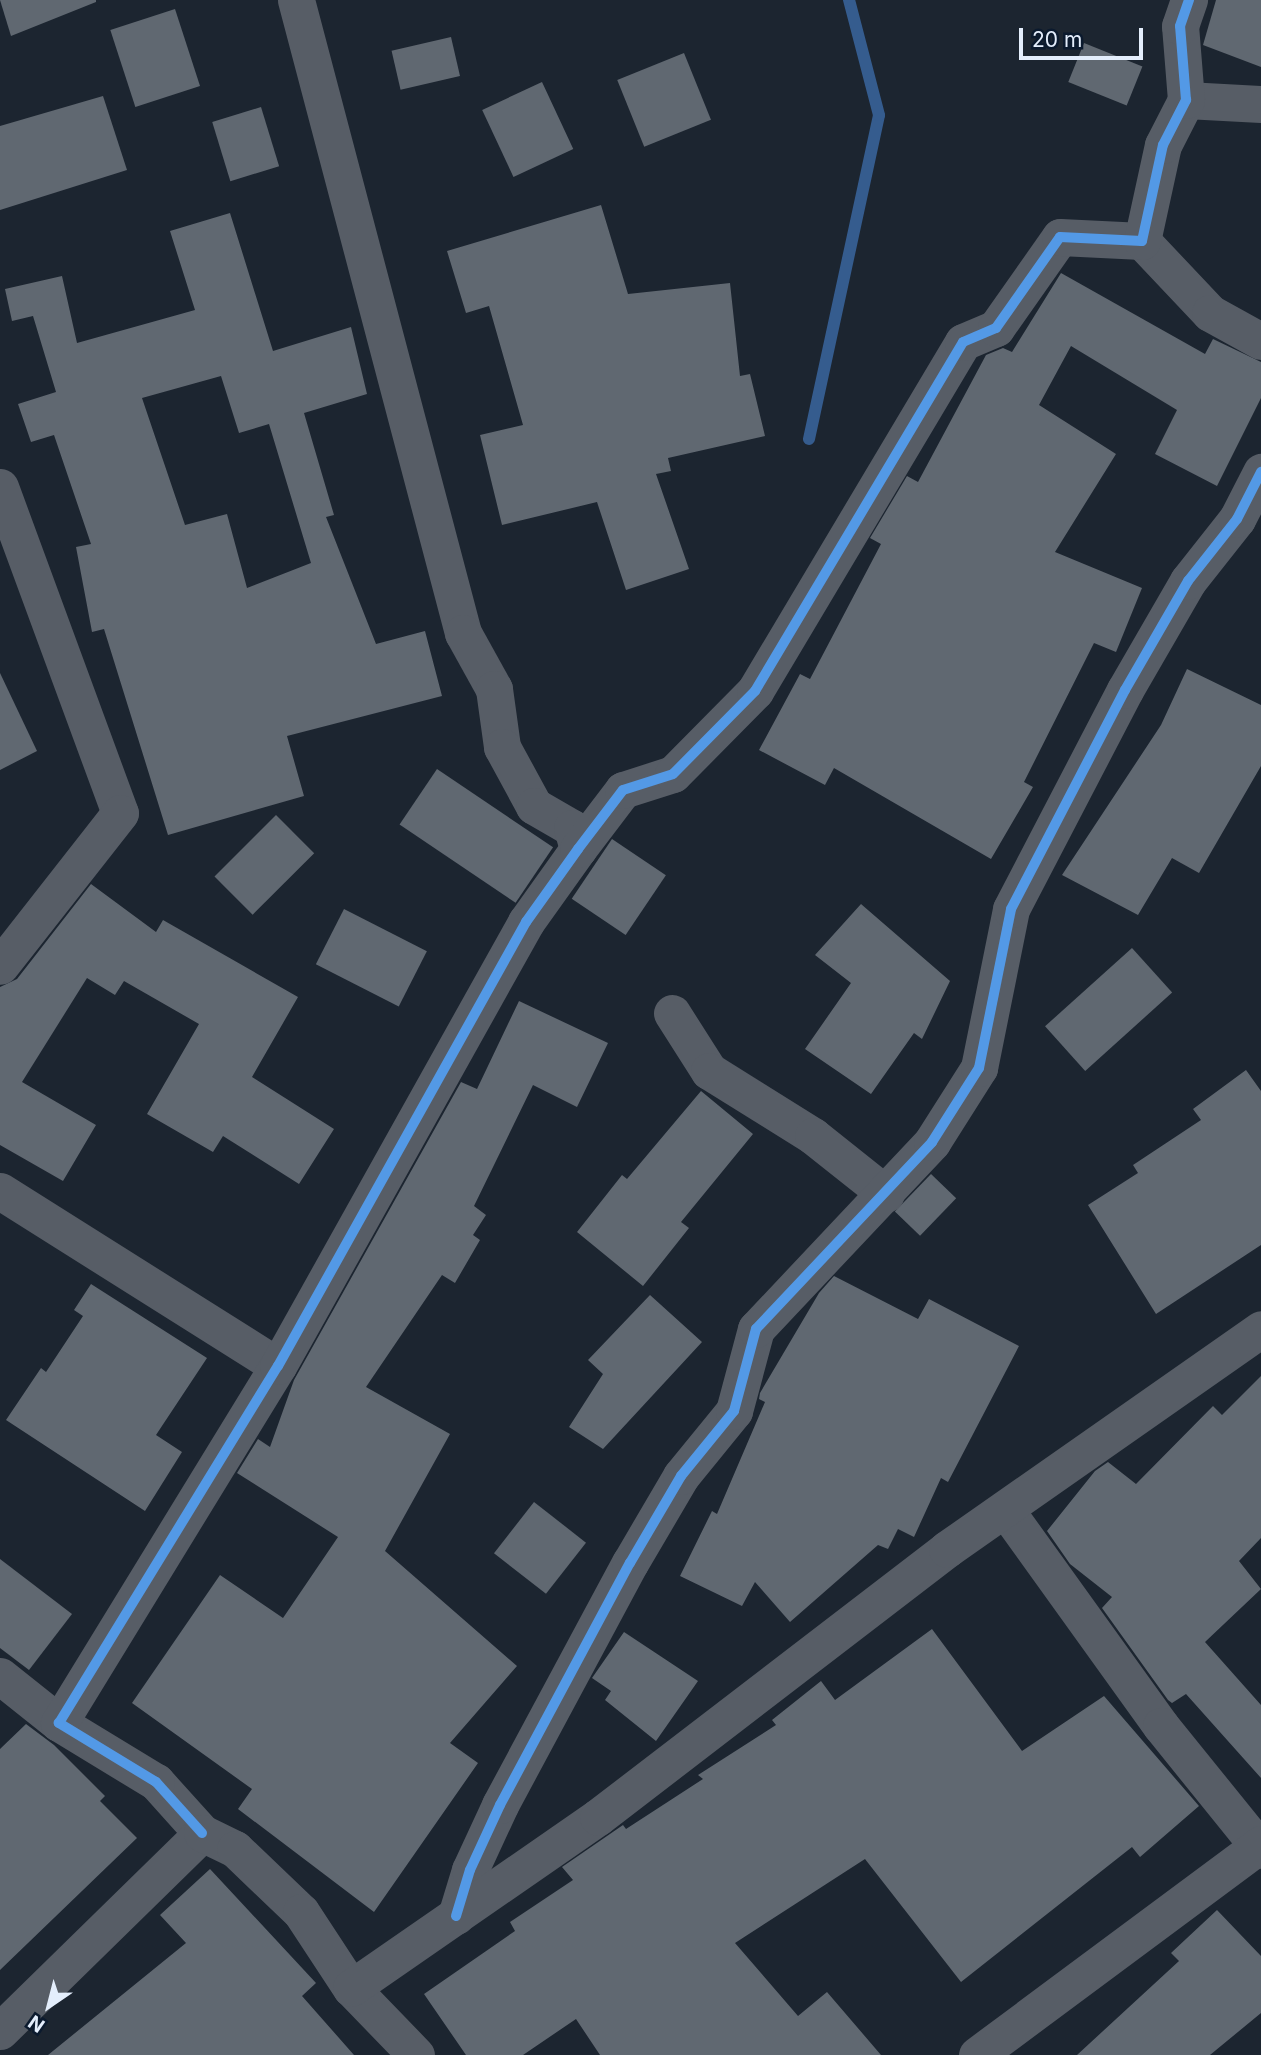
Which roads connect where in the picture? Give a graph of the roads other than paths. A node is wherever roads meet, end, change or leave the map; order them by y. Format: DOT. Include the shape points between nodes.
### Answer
graph roads {
  1 [pos="296,0"];
  2 [pos="1189,0"];
  3 [pos="1186,100"];
  4 [pos="1261,104"];
  5 [pos="1142,241"];
  6 [pos="1261,341"];
  7 [pos="1261,472"];
  8 [pos="0,487"];
  9 [pos="578,849"];
  10 [pos="0,966"];
  11 [pos="672,1013"];
  12 [pos="0,1191"];
  13 [pos="886,1194"];
  14 [pos="1261,1329"];
  15 [pos="278,1366"];
  16 [pos="1005,1509"];
  17 [pos="0,1676"];
  18 [pos="59,1723"];
  19 [pos="202,1833"];
  20 [pos="1260,1847"];
  21 [pos="456,1916"];
  22 [pos="351,1988"];
  23 [pos="0,2031"];
  24 [pos="416,2055"];
  25 [pos="977,2055"];
  1 -- 9 [label="street" via="463,633 494,689 502,747 534,806 572,828"];
  2 -- 3 [label="street" via="1180,26"];
  3 -- 4 [label="street"];
  3 -- 5 [label="street" via="1163,145"];
  5 -- 6 [label="street" via="1210,313"];
  5 -- 9 [label="street" via="1060,237 996,328 963,342 755,691 673,774 623,790"];
  7 -- 13 [label="street" via="1237,519 1188,581 1132,678 1011,909 979,1068 932,1142"];
  8 -- 10 [label="street" via="120,813"];
  9 -- 15 [label="street" via="526,922"];
  11 -- 13 [label="street" via="709,1071 813,1136"];
  12 -- 15 [label="street"];
  13 -- 21 [label="street" via="756,1329 734,1411 681,1476 631,1563 500,1805 470,1870"];
  14 -- 16 [label="street"];
  15 -- 18 [label="street"];
  16 -- 20 [label="street" via="1161,1726"];
  16 -- 21 [label="street" via="598,1817"];
  17 -- 18 [label="street"];
  18 -- 19 [label="street" via="156,1783"];
  19 -- 22 [label="street" via="235,1849 301,1912"];
  19 -- 23 [label="street"];
  20 -- 25 [label="street"];
  21 -- 22 [label="street"];
  22 -- 24 [label="street"];
}
